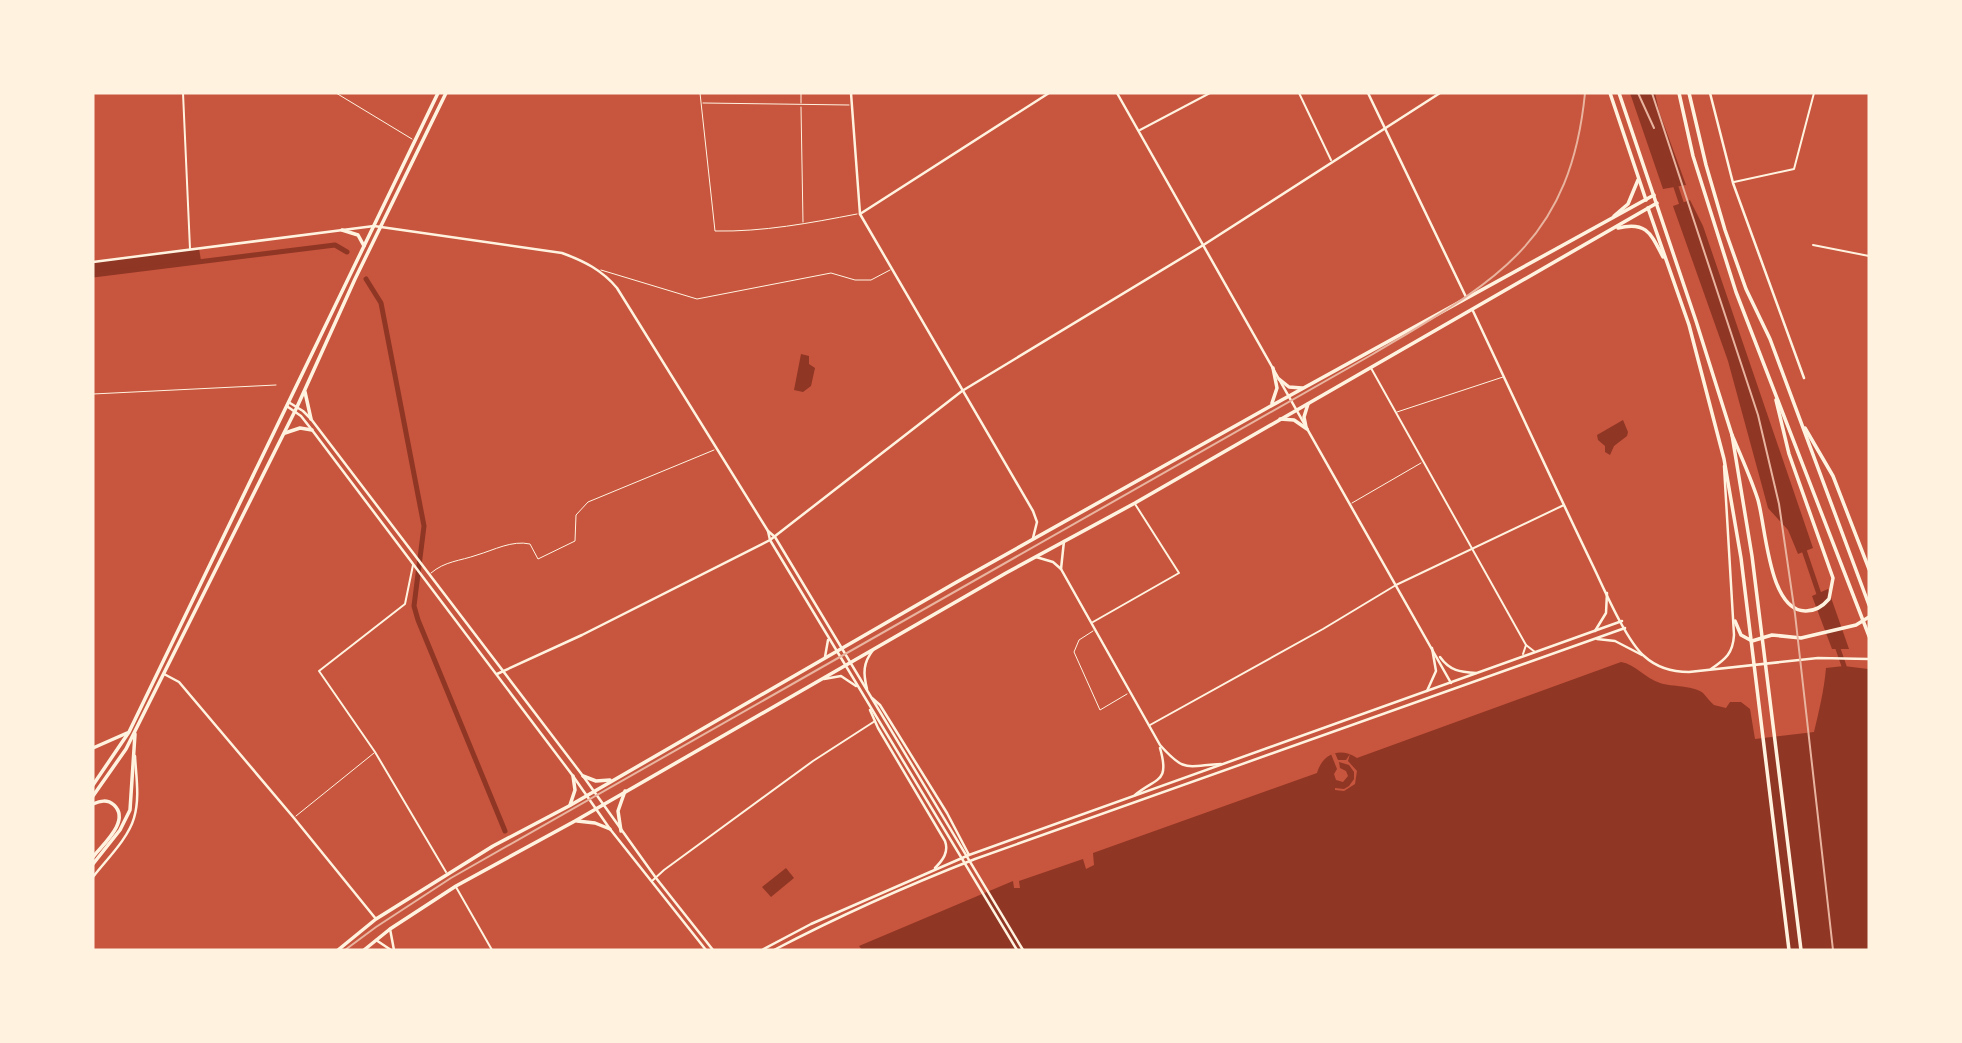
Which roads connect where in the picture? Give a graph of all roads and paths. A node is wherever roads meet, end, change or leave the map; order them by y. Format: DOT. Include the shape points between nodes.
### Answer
graph roads {
  1 [pos="183,93"];
  2 [pos="336,93"];
  3 [pos="438,93"];
  4 [pos="446,93"];
  5 [pos="700,93"];
  6 [pos="800,93"];
  7 [pos="851,93"];
  8 [pos="1049,93"];
  9 [pos="1117,93"];
  10 [pos="1210,93"];
  11 [pos="1298,93"];
  12 [pos="1368,93"];
  13 [pos="1440,93"];
  14 [pos="1610,93"];
  15 [pos="1619,93"];
  16 [pos="1679,93"];
  17 [pos="1689,93"];
  18 [pos="1710,93"];
  19 [pos="1814,93"];
  20 [pos="701,103"];
  21 [pos="801,105"];
  22 [pos="851,105"];
  23 [pos="1385,127"];
  24 [pos="1139,130"];
  25 [pos="415,141"];
  26 [pos="1332,161"];
  27 [pos="1639,178"];
  28 [pos="1733,183"];
  29 [pos="1654,195"];
  30 [pos="1646,200"];
  31 [pos="1657,203"];
  32 [pos="1648,208"];
  33 [pos="860,214"];
  34 [pos="1608,221"];
  35 [pos="803,224"];
  36 [pos="374,226"];
  37 [pos="381,227"];
  38 [pos="342,230"];
  39 [pos="1612,230"];
  40 [pos="1205,244"];
  41 [pos="1813,244"];
  42 [pos="364,247"];
  43 [pos="190,250"];
  44 [pos="1869,256"];
  45 [pos="93,262"];
  46 [pos="596,269"];
  47 [pos="892,269"];
  48 [pos="1670,270"];
  49 [pos="1466,297"];
  50 [pos="1472,309"];
  51 [pos="1370,366"];
  52 [pos="1273,368"];
  53 [pos="1504,377"];
  54 [pos="1804,378"];
  55 [pos="1279,379"];
  56 [pos="1771,382"];
  57 [pos="276,384"];
  58 [pos="1307,387"];
  59 [pos="305,390"];
  60 [pos="962,391"];
  61 [pos="93,394"];
  62 [pos="1289,396"];
  63 [pos="1313,399"];
  64 [pos="289,405"];
  65 [pos="1269,407"];
  66 [pos="296,409"];
  67 [pos="1296,409"];
  68 [pos="1395,412"];
  69 [pos="311,419"];
  70 [pos="1800,420"];
  71 [pos="1276,421"];
  72 [pos="1307,429"];
  73 [pos="312,430"];
  74 [pos="284,434"];
  75 [pos="1732,435"];
  76 [pos="717,449"];
  77 [pos="1724,459"];
  78 [pos="1423,462"];
  79 [pos="1135,503"];
  80 [pos="1349,504"];
  81 [pos="1564,505"];
  82 [pos="768,531"];
  83 [pos="775,537"];
  84 [pos="770,540"];
  85 [pos="1064,541"];
  86 [pos="1029,543"];
  87 [pos="1472,549"];
  88 [pos="1036,557"];
  89 [pos="413,565"];
  90 [pos="1061,569"];
  91 [pos="1869,569"];
  92 [pos="428,574"];
  93 [pos="1396,585"];
  94 [pos="1606,593"];
  95 [pos="1869,605"];
  96 [pos="1869,617"];
  97 [pos="1622,621"];
  98 [pos="1735,621"];
  99 [pos="1091,623"];
  100 [pos="1625,628"];
  101 [pos="1095,630"];
  102 [pos="1595,631"];
  103 [pos="826,634"];
  104 [pos="1869,636"];
  105 [pos="1594,639"];
  106 [pos="1430,642"];
  107 [pos="1526,645"];
  108 [pos="874,649"];
  109 [pos="840,651"];
  110 [pos="1536,652"];
  111 [pos="1642,655"];
  112 [pos="1521,658"];
  113 [pos="1869,659"];
  114 [pos="823,660"];
  115 [pos="847,664"];
  116 [pos="1708,670"];
  117 [pos="503,671"];
  118 [pos="1479,673"];
  119 [pos="164,674"];
  120 [pos="497,674"];
  121 [pos="817,681"];
  122 [pos="1451,683"];
  123 [pos="858,687"];
  124 [pos="1427,691"];
  125 [pos="1130,692"];
  126 [pos="869,695"];
  127 [pos="864,698"];
  128 [pos="875,721"];
  129 [pos="1149,726"];
  130 [pos="132,732"];
  131 [pos="1160,745"];
  132 [pos="93,748"];
  133 [pos="375,752"];
  134 [pos="135,756"];
  135 [pos="1221,764"];
  136 [pos="573,776"];
  137 [pos="583,776"];
  138 [pos="612,780"];
  139 [pos="93,785"];
  140 [pos="626,789"];
  141 [pos="593,791"];
  142 [pos="587,795"];
  143 [pos="93,796"];
  144 [pos="1132,798"];
  145 [pos="93,804"];
  146 [pos="603,804"];
  147 [pos="569,806"];
  148 [pos="596,808"];
  149 [pos="294,818"];
  150 [pos="575,821"];
  151 [pos="610,829"];
  152 [pos="621,831"];
  153 [pos="969,855"];
  154 [pos="93,857"];
  155 [pos="93,863"];
  156 [pos="933,870"];
  157 [pos="446,873"];
  158 [pos="93,877"];
  159 [pos="656,878"];
  160 [pos="652,882"];
  161 [pos="456,886"];
  162 [pos="376,919"];
  163 [pos="390,929"];
  164 [pos="376,940"];
  165 [pos="338,950"];
  166 [pos="364,950"];
  167 [pos="393,950"];
  168 [pos="492,950"];
  169 [pos="706,950"];
  170 [pos="713,950"];
  171 [pos="762,950"];
  172 [pos="775,950"];
  173 [pos="1017,950"];
  174 [pos="1023,950"];
  175 [pos="1789,950"];
  176 [pos="1801,950"];
  1 -- 43 [label="street"];
  2 -- 25 [label="lane"];
  3 -- 25 [label="main road"];
  4 -- 37 [label="main road"];
  5 -- 20 [label="lane"];
  6 -- 21 [label="lane"];
  7 -- 22 [label="street"];
  8 -- 33 [label="street"];
  9 -- 24 [label="street"];
  10 -- 24 [label="street"];
  11 -- 26 [label="street"];
  12 -- 23 [label="street"];
  13 -- 23 [label="street"];
  14 -- 27 [label="main road"];
  15 -- 29 [label="main road"];
  16 -- 56 [label="main road" via="1712,221"];
  17 -- 70 [label="main road" via="1725,230"];
  18 -- 28 [label="street"];
  19 -- 28 [label="street" via="1794,169"];
  20 -- 21 [label="lane"];
  20 -- 35 [label="lane" via="715,231"];
  21 -- 22 [label="lane"];
  21 -- 35 [label="lane"];
  22 -- 33 [label="street"];
  23 -- 26 [label="street"];
  23 -- 49 [label="street"];
  24 -- 40 [label="street"];
  25 -- 36 [label="main road"];
  26 -- 40 [label="street"];
  27 -- 30 [label="main road"];
  27 -- 34 [label="main road" via="1628,204"];
  28 -- 54 [label="street"];
  29 -- 30 [label="main road"];
  29 -- 31 [label="main road"];
  30 -- 32 [label="main road"];
  30 -- 34 [label="main road"];
  31 -- 32 [label="main road"];
  31 -- 75 [label="main road"];
  32 -- 39 [label="main road"];
  32 -- 48 [label="main road"];
  33 -- 35 [label="lane"];
  33 -- 47 [label="street"];
  34 -- 49 [label="main road"];
  36 -- 37 [label="street"];
  36 -- 38 [label="street"];
  36 -- 42 [label="main road"];
  37 -- 46 [label="street" via="562,253"];
  37 -- 59 [label="main road"];
  38 -- 42 [label="main road" via="358,235"];
  38 -- 43 [label="street"];
  39 -- 48 [label="main road" via="1631,225 1649,232"];
  39 -- 50 [label="main road"];
  40 -- 52 [label="street"];
  40 -- 60 [label="street"];
  41 -- 44 [label="street"];
  42 -- 64 [label="main road"];
  43 -- 45 [label="street"];
  46 -- 47 [label="lane" via="697,299 831,273 855,281 871,280"];
  46 -- 76 [label="street" via="617,288"];
  47 -- 60 [label="street"];
  48 -- 77 [label="main road"];
  49 -- 58 [label="main road"];
  50 -- 51 [label="main road"];
  50 -- 53 [label="street"];
  51 -- 63 [label="main road"];
  51 -- 68 [label="street"];
  52 -- 55 [label="street"];
  52 -- 65 [label="main road" via="1277,388"];
  53 -- 68 [label="lane"];
  53 -- 81 [label="street"];
  55 -- 58 [label="main road" via="1289,387"];
  55 -- 62 [label="street"];
  56 -- 75 [label="main road" via="1789,454 1833,578 1826,603 1814,610 1798,611 1780,594 1758,501"];
  56 -- 104 [label="main road"];
  57 -- 61 [label="lane"];
  58 -- 62 [label="main road"];
  59 -- 66 [label="main road"];
  59 -- 69 [label="main road"];
  60 -- 83 [label="street"];
  60 -- 86 [label="street" via="1036,517 1035,535"];
  62 -- 65 [label="main road"];
  62 -- 67 [label="street"];
  63 -- 67 [label="main road"];
  63 -- 72 [label="main road" via="1304,411"];
  64 -- 66 [label="street"];
  64 -- 130 [label="main road"];
  65 -- 86 [label="main road"];
  66 -- 69 [label="street"];
  66 -- 73 [label="street"];
  66 -- 74 [label="main road"];
  67 -- 71 [label="main road"];
  67 -- 72 [label="street"];
  68 -- 78 [label="street"];
  69 -- 92 [label="street"];
  70 -- 91 [label="main road" via="1833,476"];
  70 -- 95 [label="main road"];
  71 -- 72 [label="main road" via="1294,420"];
  71 -- 79 [label="main road"];
  72 -- 80 [label="street"];
  73 -- 74 [label="main road" via="300,428"];
  73 -- 89 [label="street"];
  74 -- 119 [label="main road"];
  75 -- 176 [label="main road" via="1752,556"];
  76 -- 82 [label="street"];
  76 -- 92 [label="lane" via="588,502 576,515 575,541 544,557 538,559 530,544 506,545 441,565"];
  77 -- 98 [label="street"];
  77 -- 175 [label="main road" via="1741,558"];
  78 -- 80 [label="lane"];
  78 -- 87 [label="street"];
  79 -- 85 [label="main road"];
  79 -- 99 [label="street" via="1179,573"];
  80 -- 93 [label="street"];
  81 -- 87 [label="street"];
  81 -- 94 [label="street"];
  82 -- 83 [label="street"];
  82 -- 84 [label="street"];
  83 -- 84 [label="street"];
  83 -- 109 [label="street"];
  84 -- 103 [label="street"];
  84 -- 117 [label="street"];
  85 -- 88 [label="main road"];
  85 -- 90 [label="street"];
  86 -- 109 [label="main road"];
  87 -- 93 [label="street"];
  87 -- 107 [label="street"];
  88 -- 90 [label="street"];
  88 -- 108 [label="main road"];
  89 -- 120 [label="street"];
  89 -- 133 [label="street" via="405,604 319,671"];
  90 -- 99 [label="street"];
  92 -- 117 [label="street"];
  93 -- 106 [label="street"];
  93 -- 129 [label="street"];
  94 -- 97 [label="street"];
  94 -- 102 [label="street" via="1606,612"];
  96 -- 98 [label="main road" via="1856,625 1809,636 1772,635 1752,641 1741,635"];
  97 -- 100 [label="street"];
  97 -- 102 [label="street"];
  98 -- 116 [label="street" via="1731,653"];
  99 -- 101 [label="street"];
  100 -- 105 [label="street"];
  100 -- 111 [label="street"];
  101 -- 125 [label="street"];
  101 -- 125 [label="lane" via="1079,640 1074,652 1100,710"];
  102 -- 110 [label="street"];
  103 -- 109 [label="street"];
  103 -- 114 [label="street" via="829,646"];
  105 -- 111 [label="street" via="1615,641"];
  105 -- 172 [label="street" via="975,859"];
  106 -- 118 [label="street" via="1449,668"];
  106 -- 122 [label="street"];
  106 -- 124 [label="street" via="1436,671"];
  107 -- 110 [label="street"];
  107 -- 112 [label="street"];
  108 -- 115 [label="main road"];
  108 -- 126 [label="street" via="864,671"];
  109 -- 114 [label="main road"];
  109 -- 115 [label="street"];
  110 -- 112 [label="street"];
  111 -- 116 [label="street" via="1678,672"];
  112 -- 118 [label="street"];
  113 -- 116 [label="street" via="1784,661"];
  114 -- 138 [label="main road"];
  115 -- 121 [label="main road"];
  115 -- 123 [label="street"];
  115 -- 126 [label="street"];
  117 -- 120 [label="street"];
  117 -- 137 [label="street"];
  118 -- 122 [label="street"];
  119 -- 130 [label="main road"];
  119 -- 149 [label="street" via="179,682"];
  120 -- 136 [label="street"];
  121 -- 123 [label="street" via="841,676"];
  121 -- 140 [label="main road"];
  122 -- 124 [label="street"];
  123 -- 127 [label="street"];
  124 -- 135 [label="street"];
  125 -- 129 [label="street"];
  126 -- 153 [label="street" via="880,705"];
  126 -- 174 [label="street"];
  127 -- 128 [label="street"];
  127 -- 173 [label="street"];
  128 -- 156 [label="street" via="945,841 946,854"];
  128 -- 159 [label="street" via="813,761"];
  129 -- 131 [label="street"];
  130 -- 132 [label="main road"];
  130 -- 134 [label="main road"];
  130 -- 139 [label="main road"];
  130 -- 143 [label="main road" via="126,749"];
  131 -- 135 [label="street" via="1184,766"];
  131 -- 144 [label="street" via="1164,775"];
  133 -- 149 [label="lane"];
  133 -- 157 [label="street"];
  134 -- 155 [label="main road" via="130,810"];
  134 -- 158 [label="street" via="134,819"];
  135 -- 144 [label="street"];
  136 -- 142 [label="street"];
  136 -- 147 [label="main road" via="575,790"];
  137 -- 138 [label="main road"];
  137 -- 141 [label="street"];
  138 -- 141 [label="main road"];
  140 -- 146 [label="main road"];
  140 -- 152 [label="main road" via="618,811"];
  141 -- 142 [label="main road"];
  141 -- 146 [label="street"];
  142 -- 147 [label="main road"];
  142 -- 148 [label="street"];
  144 -- 153 [label="street"];
  145 -- 154 [label="main road" via="107,801 120,817"];
  146 -- 148 [label="main road"];
  146 -- 152 [label="street"];
  147 -- 157 [label="main road"];
  148 -- 150 [label="main road"];
  148 -- 151 [label="street"];
  149 -- 162 [label="street"];
  150 -- 151 [label="main road" via="596,822"];
  150 -- 161 [label="main road"];
  151 -- 160 [label="street"];
  152 -- 159 [label="street"];
  153 -- 156 [label="street"];
  156 -- 171 [label="street"];
  157 -- 162 [label="main road"];
  159 -- 160 [label="street"];
  159 -- 170 [label="street"];
  160 -- 169 [label="street"];
  161 -- 163 [label="main road"];
  161 -- 168 [label="street"];
  162 -- 165 [label="main road"];
  163 -- 164 [label="main road"];
  163 -- 167 [label="street"];
  164 -- 166 [label="main road"];
  164 -- 167 [label="street"];
}
